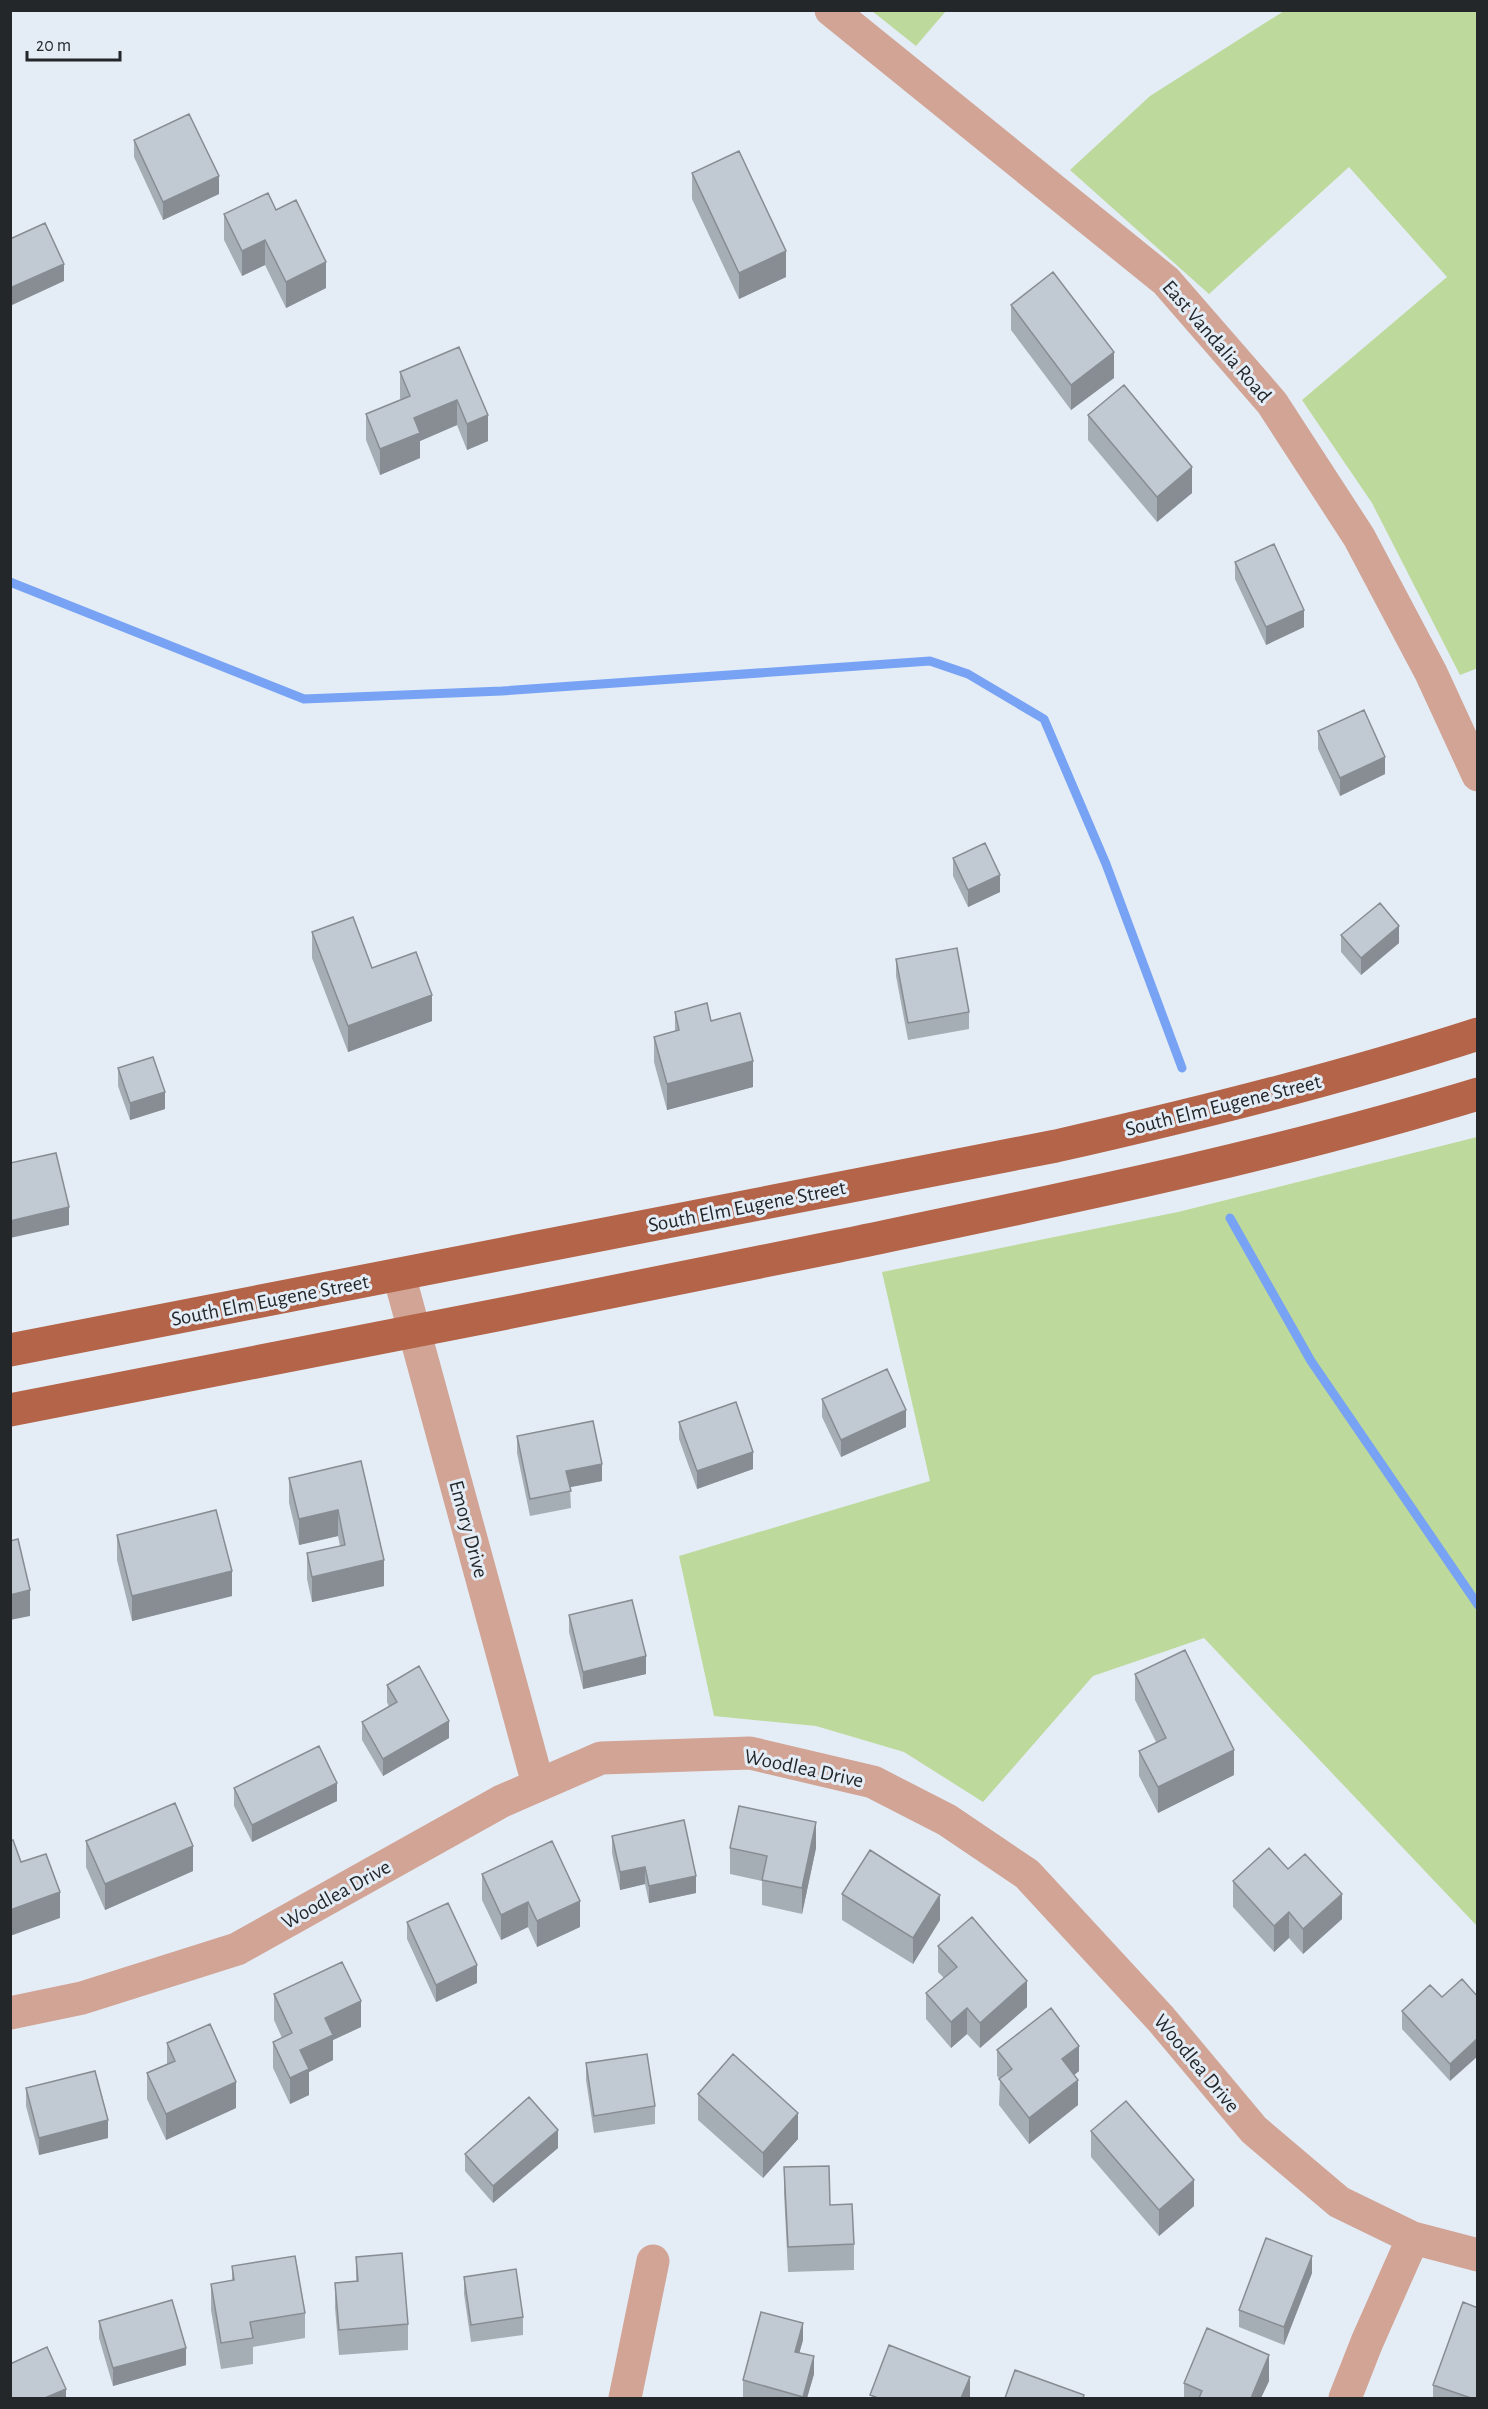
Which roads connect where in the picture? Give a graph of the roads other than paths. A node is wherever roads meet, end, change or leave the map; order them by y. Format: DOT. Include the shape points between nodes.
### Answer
graph roads {
  1 [pos="831,10"];
  2 [pos="1478,776"];
  3 [pos="1478,1035"];
  4 [pos="1478,1094"];
  5 [pos="399,1275"];
  6 [pos="415,1332"];
  7 [pos="10,1350"];
  8 [pos="10,1410"];
  9 [pos="538,1784"];
  10 [pos="10,2013"];
  11 [pos="1413,2238"];
  12 [pos="1478,2255"];
  13 [pos="653,2260"];
  14 [pos="625,2398"];
  15 [pos="1346,2398"];
  1 -- 2 [label="street, East Vandalia Road" via="1166,281 1272,403 1359,537 1431,674"];
  3 -- 5 [label="main road, South Elm Eugene Street" via="1213,1110 1056,1146"];
  4 -- 6 [label="main road" via="1367,1126 1115,1188"];
  5 -- 6 [label="street, Emory Drive"];
  5 -- 7 [label="main road, South Elm Eugene Street"];
  6 -- 8 [label="main road"];
  6 -- 9 [label="street, Emory Drive"];
  9 -- 10 [label="street, Woodlea Drive" via="237,1950 82,1998"];
  9 -- 11 [label="street, Woodlea Drive" via="601,1758 750,1753 873,1782 948,1820 1027,1874 1161,2019 1254,2130 1339,2202"];
  11 -- 12 [label="street, Woodlea Drive"];
  11 -- 15 [label="street"];
  13 -- 14 [label="street"];
}
